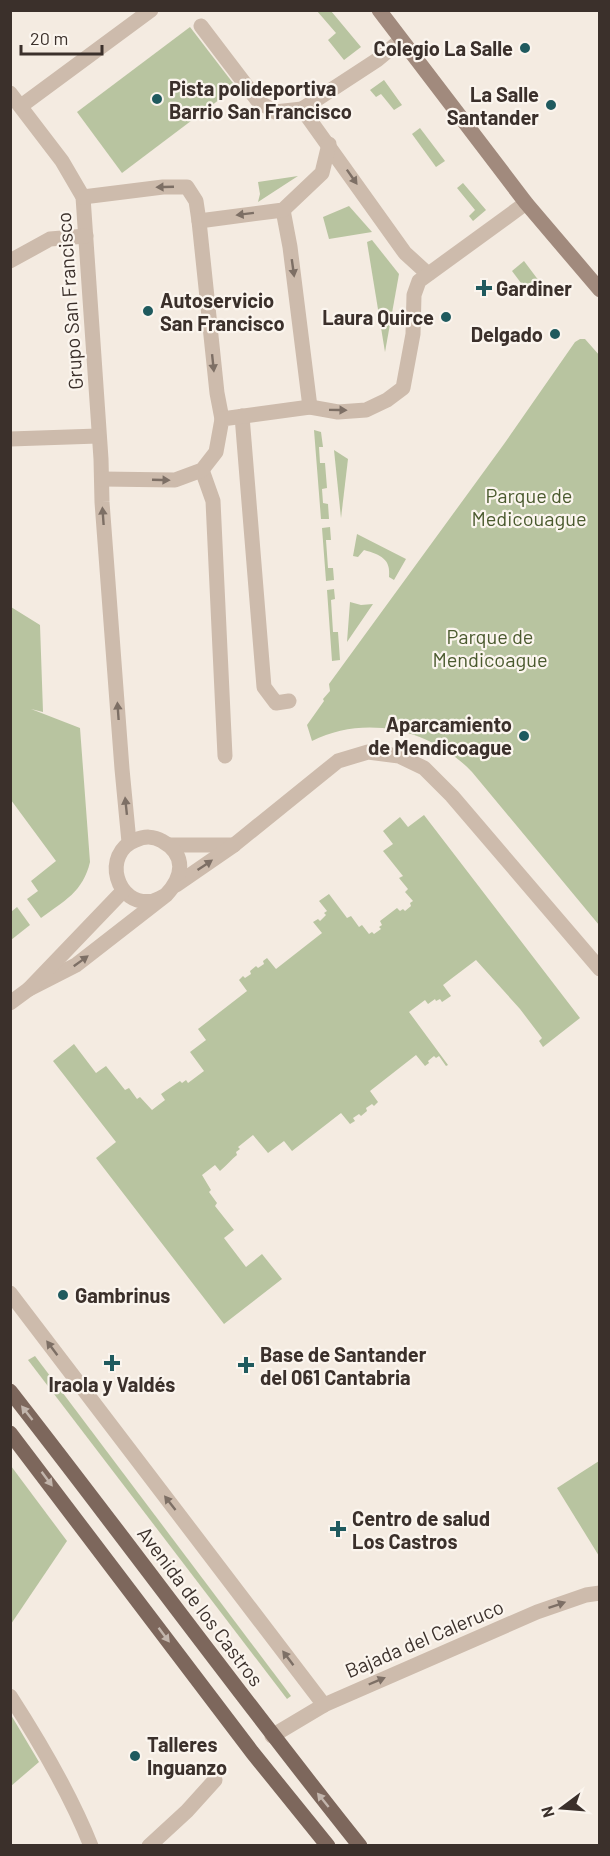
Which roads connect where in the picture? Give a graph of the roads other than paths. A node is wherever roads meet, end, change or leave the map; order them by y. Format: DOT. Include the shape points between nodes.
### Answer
graph roads {
  1 [pos="151,10"];
  2 [pos="379,10"];
  3 [pos="201,26"];
  4 [pos="401,40"];
  5 [pos="10,93"];
  6 [pos="21,106"];
  7 [pos="302,109"];
  8 [pos="329,144"];
  9 [pos="83,196"];
  10 [pos="526,203"];
  11 [pos="283,210"];
  12 [pos="200,221"];
  13 [pos="86,236"];
  14 [pos="10,261"];
  15 [pos="428,274"];
  16 [pos="600,290"];
  17 [pos="310,407"];
  18 [pos="242,416"];
  19 [pos="222,419"];
  20 [pos="98,436"];
  21 [pos="10,439"];
  22 [pos="202,470"];
  23 [pos="102,479"];
  24 [pos="289,701"];
  25 [pos="225,756"];
  26 [pos="129,842"];
  27 [pos="170,845"];
  28 [pos="234,845"];
  29 [pos="171,890"];
  30 [pos="123,891"];
  31 [pos="600,969"];
  32 [pos="29,989"];
  33 [pos="10,1003"];
  34 [pos="10,1293"];
  35 [pos="10,1392"];
  36 [pos="10,1433"];
  37 [pos="600,1593"];
  38 [pos="10,1696"];
  39 [pos="324,1705"];
  40 [pos="272,1736"];
  41 [pos="215,1779"];
  42 [pos="91,1845"];
  43 [pos="149,1845"];
  44 [pos="328,1845"];
  45 [pos="360,1845"];
  1 -- 6 [label="street"];
  2 -- 4 [label="main road"];
  3 -- 7 [label="street" via="258,100 275,112"];
  4 -- 7 [label="street"];
  4 -- 10 [label="main road"];
  5 -- 6 [label="street"];
  6 -- 9 [label="street"];
  7 -- 8 [label="street"];
  8 -- 11 [label="street" via="322,173"];
  8 -- 15 [label="street, one-way" via="405,253"];
  12 -- 9 [label="street, Grupo San Francisco, one-way" via="196,201 187,187"];
  9 -- 13 [label="street, Grupo San Francisco"];
  10 -- 15 [label="street"];
  10 -- 16 [label="main road"];
  11 -- 12 [label="street, one-way"];
  11 -- 17 [label="street, one-way"];
  12 -- 19 [label="street, Grupo San Francisco, one-way" via="216,393"];
  13 -- 14 [label="street" via="50,239"];
  13 -- 20 [label="street, Grupo San Francisco"];
  17 -- 15 [label="street, one-way" via="338,412 366,410 403,388 413,334 414,295 419,281"];
  17 -- 18 [label="street"];
  18 -- 19 [label="street"];
  18 -- 24 [label="street" via="264,687 276,703"];
  19 -- 22 [label="street, Grupo San Francisco" via="216,452"];
  20 -- 21 [label="street"];
  20 -- 23 [label="street, Grupo San Francisco"];
  23 -- 22 [label="street, one-way" via="175,480"];
  22 -- 25 [label="street" via="213,501"];
  26 -- 23 [label="street, Grupo San Francisco, one-way"];
  26 -- 27 [label="street" via="157,838"];
  26 -- 30 [label="street" via="116,866"];
  27 -- 28 [label="street"];
  27 -- 29 [label="street" via="178,857 180,871"];
  29 -- 28 [label="street, one-way"];
  28 -- 31 [label="street" via="338,761 368,753 399,756 424,768 452,796"];
  29 -- 30 [label="street" via="153,901 138,900"];
  32 -- 29 [label="street, one-way" via="76,965"];
  30 -- 32 [label="street"];
  32 -- 33 [label="street"];
  39 -- 34 [label="street, Avenida de los Castros, one-way"];
  40 -- 35 [label="main road, Avenida de los Castros, one-way"];
  36 -- 44 [label="main road, one-way" via="252,1752"];
  39 -- 37 [label="street, Bajada del Caleruco, one-way" via="537,1612"];
  38 -- 42 [label="street" via="42,1746"];
  39 -- 40 [label="street, Bajada del Caleruco"];
  45 -- 40 [label="main road, Avenida de los Castros, one-way"];
  41 -- 43 [label="street"];
}
